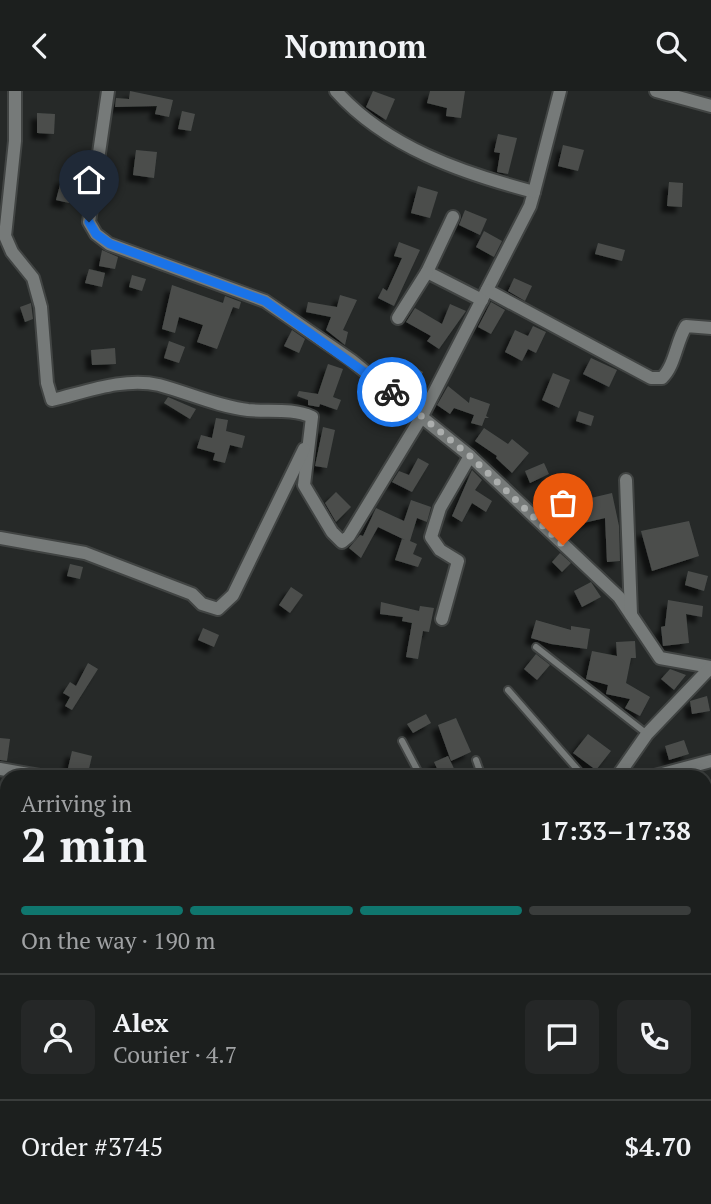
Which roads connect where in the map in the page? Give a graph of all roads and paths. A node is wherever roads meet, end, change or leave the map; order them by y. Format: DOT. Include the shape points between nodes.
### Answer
graph roads {
  1 [pos="15,91"];
  2 [pos="108,91"];
  3 [pos="336,91"];
  4 [pos="560,91"];
  5 [pos="656,91"];
  6 [pos="711,106"];
  7 [pos="534,192"];
  8 [pos="453,217"];
  9 [pos="427,272"];
  10 [pos="484,295"];
  11 [pos="398,318"];
  12 [pos="711,328"];
  13 [pos="422,417"];
  14 [pos="310,437"];
  15 [pos="470,456"];
  16 [pos="626,480"];
  17 [pos="0,538"];
  18 [pos="631,618"];
  19 [pos="442,619"];
  20 [pos="536,646"];
  21 [pos="711,667"];
  22 [pos="508,690"];
  23 [pos="647,734"];
  24 [pos="402,741"];
  25 [pos="476,760"];
  26 [pos="711,761"];
  27 [pos="417,770"];
  28 [pos="480,770"];
  29 [pos="578,770"];
  30 [pos="622,770"];
  31 [pos="677,770"];
  1 -- 14 [label="street" via="5,236 33,278 52,400 113,384 156,384 198,400 246,410 300,411 312,417"];
  2 -- 13 [label="street" via="89,222 96,234 110,244 265,301 351,360"];
  3 -- 7 [label="street" via="380,132 444,163"];
  4 -- 7 [label="street"];
  5 -- 6 [label="street"];
  7 -- 10 [label="street"];
  8 -- 9 [label="street"];
  9 -- 10 [label="street"];
  9 -- 11 [label="street"];
  10 -- 12 [label="street" via="651,378 662,378 668,372 686,326"];
  10 -- 13 [label="street"];
  13 -- 14 [label="street" via="342,542 304,485"];
  13 -- 15 [label="street"];
  14 -- 17 [label="street" via="233,595 218,609 202,604 192,594 85,553"];
  15 -- 18 [label="street" via="619,597"];
  15 -- 19 [label="street" via="440,508 431,537 440,550 458,561"];
  16 -- 18 [label="street"];
  18 -- 21 [label="street" via="660,659"];
  20 -- 23 [label="lane"];
  21 -- 23 [label="street"];
  22 -- 29 [label="lane"];
  23 -- 30 [label="street"];
  24 -- 27 [label="lane"];
  25 -- 28 [label="lane"];
  26 -- 31 [label="street"];
}
